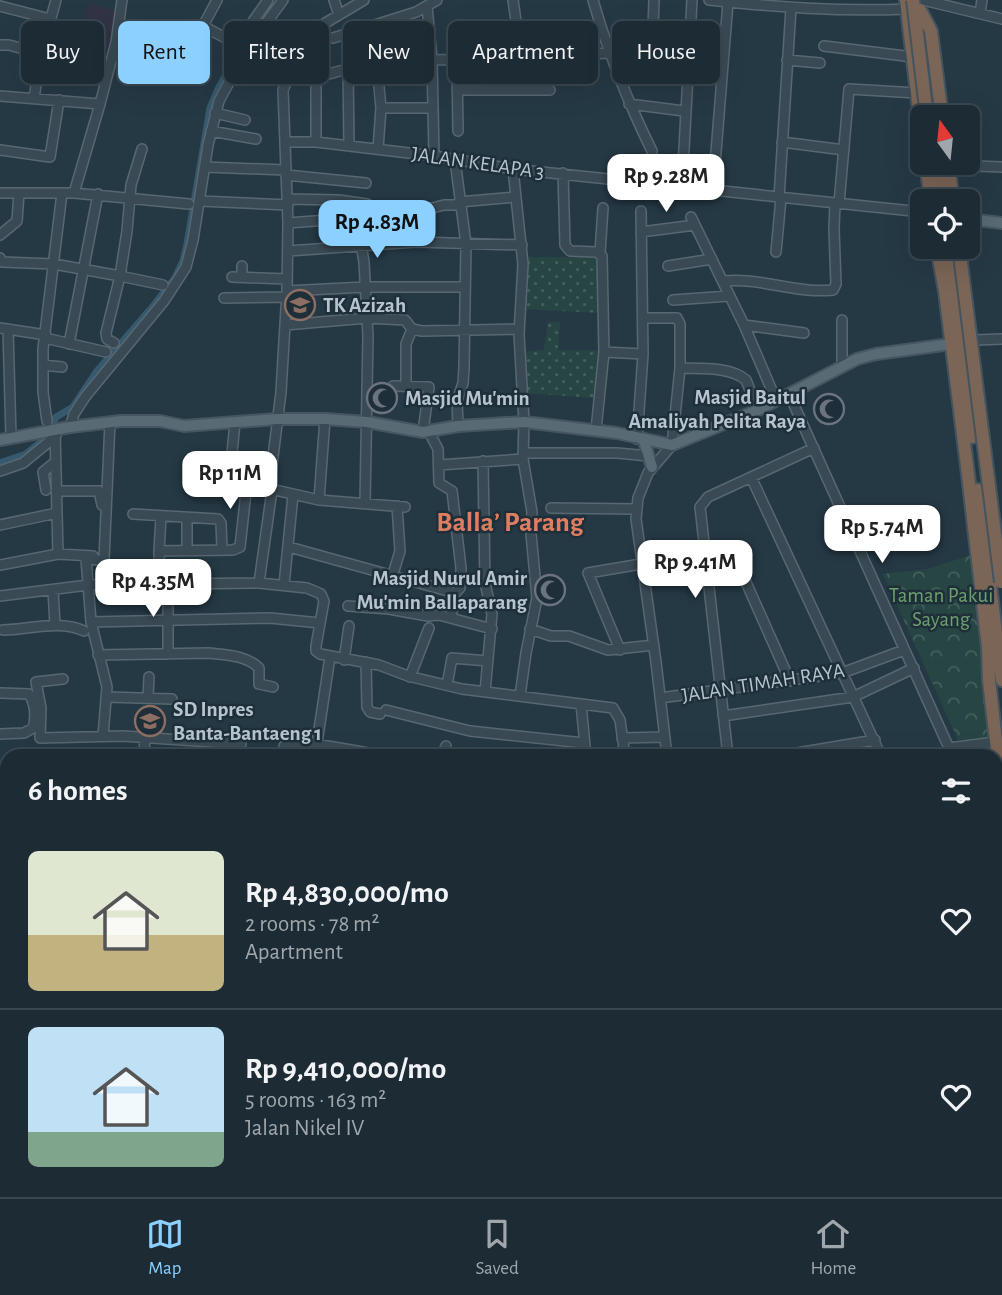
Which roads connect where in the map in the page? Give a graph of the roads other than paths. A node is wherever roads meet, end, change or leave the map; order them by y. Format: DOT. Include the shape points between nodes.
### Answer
graph roads {
  1 [pos="56,0"];
  2 [pos="122,0"];
  3 [pos="217,0"];
  4 [pos="268,0"];
  5 [pos="284,0"];
  6 [pos="334,0"];
  7 [pos="364,0"];
  8 [pos="437,0"];
  9 [pos="513,0"];
  10 [pos="593,0"];
  11 [pos="654,0"];
  12 [pos="692,0"];
  13 [pos="709,0"];
  14 [pos="982,0"];
  15 [pos="728,2"];
  16 [pos="745,2"];
  17 [pos="778,3"];
  18 [pos="915,3"];
  19 [pos="823,5"];
  20 [pos="0,6"];
  21 [pos="427,6"];
  22 [pos="791,8"];
  23 [pos="980,13"];
  24 [pos="339,15"];
  25 [pos="50,19"];
  26 [pos="1002,19"];
  27 [pos="119,21"];
  28 [pos="206,21"];
  29 [pos="256,21"];
  30 [pos="265,21"];
  31 [pos="328,21"];
  32 [pos="428,21"];
  33 [pos="653,21"];
  34 [pos="691,21"];
  35 [pos="118,28"];
  36 [pos="928,30"];
  37 [pos="329,38"];
  38 [pos="0,45"];
  39 [pos="824,46"];
  40 [pos="21,48"];
  41 [pos="609,53"];
  42 [pos="612,53"];
  43 [pos="913,57"];
  44 [pos="434,59"];
  45 [pos="787,60"];
  46 [pos="820,63"];
  47 [pos="36,84"];
  48 [pos="227,84"];
  49 [pos="287,84"];
  50 [pos="316,84"];
  51 [pos="348,84"];
  52 [pos="379,84"];
  53 [pos="433,84"];
  54 [pos="686,84"];
  55 [pos="457,90"];
  56 [pos="550,90"];
  57 [pos="936,91"];
  58 [pos="917,93"];
  59 [pos="0,96"];
  60 [pos="34,98"];
  61 [pos="58,100"];
  62 [pos="100,104"];
  63 [pos="629,104"];
  64 [pos="918,105"];
  65 [pos="925,105"];
  66 [pos="931,105"];
  67 [pos="939,105"];
  68 [pos="940,105"];
  69 [pos="941,105"];
  70 [pos="381,108"];
  71 [pos="433,108"];
  72 [pos="684,111"];
  73 [pos="215,113"];
  74 [pos="245,120"];
  75 [pos="211,131"];
  76 [pos="458,131"];
  77 [pos="256,139"];
  78 [pos="285,142"];
  79 [pos="316,142"];
  80 [pos="782,142"];
  81 [pos="349,145"];
  82 [pos="142,149"];
  83 [pos="378,149"];
  84 [pos="0,150"];
  85 [pos="844,150"];
  86 [pos="652,151"];
  87 [pos="434,156"];
  88 [pos="455,160"];
  89 [pos="980,165"];
  90 [pos="205,167"];
  91 [pos="1002,167"];
  92 [pos="513,169"];
  93 [pos="286,173"];
  94 [pos="564,173"];
  95 [pos="366,183"];
  96 [pos="682,186"];
  97 [pos="713,190"];
  98 [pos="0,193"];
  99 [pos="19,193"];
  100 [pos="75,193"];
  101 [pos="62,194"];
  102 [pos="98,194"];
  103 [pos="129,197"];
  104 [pos="515,197"];
  105 [pos="780,198"];
  106 [pos="200,201"];
  107 [pos="288,202"];
  108 [pos="837,203"];
  109 [pos="188,204"];
  110 [pos="459,204"];
  111 [pos="603,208"];
  112 [pos="400,211"];
  113 [pos="420,211"];
  114 [pos="641,211"];
  115 [pos="910,211"];
  116 [pos="980,220"];
  117 [pos="288,223"];
  118 [pos="386,223"];
  119 [pos="1002,223"];
  120 [pos="641,232"];
  121 [pos="0,235"];
  122 [pos="423,242"];
  123 [pos="466,244"];
  124 [pos="522,245"];
  125 [pos="361,246"];
  126 [pos="288,251"];
  127 [pos="776,252"];
  128 [pos="600,253"];
  129 [pos="712,259"];
  130 [pos="939,259"];
  131 [pos="947,259"];
  132 [pos="948,259"];
  133 [pos="961,259"];
  134 [pos="961,259"];
  135 [pos="1,260"];
  136 [pos="54,264"];
  137 [pos="242,266"];
  138 [pos="668,266"];
  139 [pos="85,270"];
  140 [pos="120,275"];
  141 [pos="287,279"];
  142 [pos="723,281"];
  143 [pos="163,285"];
  144 [pos="365,287"];
  145 [pos="465,287"];
  146 [pos="287,294"];
  147 [pos="729,296"];
  148 [pos="224,298"];
  149 [pos="673,300"];
  150 [pos="368,318"];
  151 [pos="643,318"];
  152 [pos="842,320"];
  153 [pos="285,325"];
  154 [pos="744,325"];
  155 [pos="4,328"];
  156 [pos="412,329"];
  157 [pos="464,329"];
  158 [pos="519,329"];
  159 [pos="804,333"];
  160 [pos="45,337"];
  161 [pos="1002,339"];
  162 [pos="114,343"];
  163 [pos="69,344"];
  164 [pos="951,344"];
  165 [pos="973,346"];
  166 [pos="106,352"];
  167 [pos="604,352"];
  168 [pos="643,354"];
  169 [pos="43,365"];
  170 [pos="62,367"];
  171 [pos="680,368"];
  172 [pos="842,368"];
  173 [pos="393,386"];
  174 [pos="406,386"];
  175 [pos="789,394"];
  176 [pos="776,400"];
  177 [pos="758,410"];
  178 [pos="277,419"];
  179 [pos="325,419"];
  180 [pos="110,422"];
  181 [pos="235,422"];
  182 [pos="367,422"];
  183 [pos="524,422"];
  184 [pos="458,426"];
  185 [pos="70,427"];
  186 [pos="52,430"];
  187 [pos="596,430"];
  188 [pos="426,432"];
  189 [pos="6,439"];
  190 [pos="641,440"];
  191 [pos="672,445"];
  192 [pos="814,448"];
  193 [pos="523,456"];
  194 [pos="483,461"];
  195 [pos="651,461"];
  196 [pos="439,465"];
  197 [pos="0,471"];
  198 [pos="751,477"];
  199 [pos="247,483"];
  200 [pos="51,490"];
  201 [pos="271,490"];
  202 [pos="293,495"];
  203 [pos="319,500"];
  204 [pos="366,503"];
  205 [pos="551,508"];
  206 [pos="637,509"];
  207 [pos="57,513"];
  208 [pos="133,514"];
  209 [pos="161,517"];
  210 [pos="187,519"];
  211 [pos="0,525"];
  212 [pos="289,547"];
  213 [pos="187,550"];
  214 [pos="222,550"];
  215 [pos="159,551"];
  216 [pos="1001,553"];
  217 [pos="58,554"];
  218 [pos="706,560"];
  219 [pos="641,564"];
  220 [pos="0,565"];
  221 [pos="1002,568"];
  222 [pos="393,574"];
  223 [pos="259,583"];
  224 [pos="164,584"];
  225 [pos="88,585"];
  226 [pos="284,585"];
  227 [pos="1002,586"];
  228 [pos="52,590"];
  229 [pos="455,593"];
  230 [pos="0,596"];
  231 [pos="348,606"];
  232 [pos="1002,610"];
  233 [pos="451,618"];
  234 [pos="168,620"];
  235 [pos="91,622"];
  236 [pos="320,623"];
  237 [pos="55,625"];
  238 [pos="349,626"];
  239 [pos="429,628"];
  240 [pos="492,629"];
  241 [pos="530,629"];
  242 [pos="3,630"];
  243 [pos="84,631"];
  244 [pos="654,645"];
  245 [pos="620,650"];
  246 [pos="904,650"];
  247 [pos="168,653"];
  248 [pos="99,655"];
  249 [pos="330,657"];
  250 [pos="344,660"];
  251 [pos="488,661"];
  252 [pos="366,662"];
  253 [pos="914,668"];
  254 [pos="842,673"];
  255 [pos="149,677"];
  256 [pos="410,677"];
  257 [pos="63,679"];
  258 [pos="1002,680"];
  259 [pos="790,681"];
  260 [pos="447,685"];
  261 [pos="273,687"];
  262 [pos="720,691"];
  263 [pos="485,692"];
  264 [pos="0,693"];
  265 [pos="520,696"];
  266 [pos="107,697"];
  267 [pos="853,697"];
  268 [pos="148,698"];
  269 [pos="660,698"];
  270 [pos="172,699"];
  271 [pos="582,704"];
  272 [pos="723,716"];
  273 [pos="999,724"];
  274 [pos="0,734"];
  275 [pos="103,736"];
  276 [pos="145,737"];
  277 [pos="665,737"];
  278 [pos="622,738"];
  279 [pos="875,740"];
  280 [pos="215,741"];
  281 [pos="995,742"];
  282 [pos="584,743"];
  283 [pos="241,744"];
  284 [pos="285,746"];
  285 [pos="144,749"];
  286 [pos="214,749"];
  287 [pos="316,749"];
  288 [pos="585,749"];
  289 [pos="624,749"];
  290 [pos="666,749"];
  291 [pos="726,749"];
  292 [pos="821,749"];
  293 [pos="878,749"];
  294 [pos="949,749"];
  295 [pos="964,749"];
  296 [pos="997,749"];
  1 -- 25 [label="street"];
  2 -- 27 [label="street"];
  3 -- 28 [label="street"];
  4 -- 29 [label="street"];
  5 -- 30 [label="street"];
  6 -- 24 [label="street"];
  7 -- 24 [label="street"];
  8 -- 21 [label="street"];
  9 -- 41 [label="street" via="518,35 558,32 590,54"];
  10 -- 41 [label="street"];
  11 -- 33 [label="street"];
  12 -- 34 [label="street"];
  13 -- 15 [label="street"];
  14 -- 23 [label="street"];
  15 -- 16 [label="street"];
  15 -- 97 [label="street"];
  16 -- 17 [label="street"];
  17 -- 22 [label="street"];
  18 -- 19 [label="street"];
  18 -- 23 [label="street"];
  18 -- 36 [label="highway"];
  18 -- 43 [label="highway"];
  18 -- 65 [label="highway, bridge"];
  18 -- 66 [label="highway"];
  18 -- 68 [label="highway, bridge" via="931,32"];
  19 -- 22 [label="street"];
  20 -- 25 [label="street"];
  21 -- 32 [label="street"];
  21 -- 37 [label="street"];
  22 -- 45 [label="street"];
  23 -- 26 [label="street"];
  24 -- 31 [label="street"];
  35 -- 62 [label="street"];
  36 -- 57 [label="highway"];
  36 -- 69 [label="main road" via="933,37"];
  38 -- 40 [label="street"];
  39 -- 43 [label="street"];
  41 -- 42 [label="street"];
  41 -- 63 [label="street"];
  43 -- 58 [label="highway"];
  44 -- 55 [label="street" via="456,62"];
  45 -- 46 [label="street"];
  45 -- 80 [label="street"];
  47 -- 60 [label="street"];
  48 -- 73 [label="street"];
  49 -- 78 [label="street" via="283,90"];
  50 -- 79 [label="street"];
  51 -- 81 [label="street"];
  52 -- 70 [label="street"];
  53 -- 71 [label="street"];
  54 -- 72 [label="street"];
  55 -- 56 [label="street"];
  55 -- 76 [label="street"];
  57 -- 58 [label="highway" via="928,100"];
  57 -- 67 [label="highway"];
  58 -- 64 [label="highway"];
  58 -- 85 [label="street" via="849,89"];
  59 -- 60 [label="street"];
  60 -- 61 [label="street"];
  61 -- 62 [label="street"];
  61 -- 84 [label="street" via="48,158"];
  62 -- 100 [label="street"];
  63 -- 72 [label="street"];
  63 -- 86 [label="street"];
  70 -- 71 [label="street"];
  70 -- 83 [label="street"];
  71 -- 87 [label="street"];
  72 -- 96 [label="street"];
  73 -- 74 [label="street"];
  73 -- 75 [label="street"];
  75 -- 77 [label="street"];
  75 -- 90 [label="street"];
  78 -- 79 [label="street, JALAN KELAPA 3"];
  78 -- 93 [label="street"];
  79 -- 81 [label="street, JALAN KELAPA 3"];
  80 -- 85 [label="street"];
  80 -- 105 [label="street"];
  81 -- 83 [label="street, JALAN KELAPA 3"];
  82 -- 103 [label="street"];
  83 -- 87 [label="street, JALAN KELAPA 3"];
  85 -- 108 [label="street"];
  87 -- 88 [label="street, JALAN KELAPA 3"];
  88 -- 92 [label="street, JALAN KELAPA 3"];
  88 -- 110 [label="street"];
  89 -- 91 [label="street"];
  90 -- 93 [label="street"];
  90 -- 106 [label="street"];
  92 -- 94 [label="street, JALAN KELAPA 3"];
  92 -- 104 [label="street"];
  93 -- 95 [label="street"];
  93 -- 107 [label="street"];
  94 -- 96 [label="street, JALAN KELAPA 3"];
  94 -- 128 [label="street" via="565,245 576,252"];
  96 -- 97 [label="street, JALAN KELAPA 3"];
  97 -- 105 [label="street, JALAN KELAPA 3"];
  98 -- 99 [label="street"];
  99 -- 101 [label="street"];
  99 -- 121 [label="street" via="17,221"];
  100 -- 101 [label="street"];
  100 -- 102 [label="street"];
  101 -- 136 [label="street"];
  102 -- 103 [label="street"];
  102 -- 139 [label="street"];
  103 -- 109 [label="street"];
  103 -- 140 [label="street"];
  104 -- 110 [label="street"];
  104 -- 124 [label="street"];
  105 -- 108 [label="street, JALAN KELAPA 3"];
  105 -- 127 [label="street"];
  106 -- 107 [label="street"];
  106 -- 185 [label="street" via="190,257 176,284 85,397"];
  107 -- 117 [label="street"];
  107 -- 118 [label="street" via="367,204 372,222"];
  108 -- 115 [label="street, JALAN KELAPA 3"];
  108 -- 142 [label="street" via="833,290"];
  110 -- 113 [label="street"];
  110 -- 123 [label="street"];
  111 -- 128 [label="street"];
  112 -- 113 [label="street"];
  113 -- 122 [label="street"];
  114 -- 120 [label="street"];
  116 -- 119 [label="main road"];
  117 -- 125 [label="street" via="356,218"];
  117 -- 126 [label="street"];
  120 -- 129 [label="street" via="693,221"];
  120 -- 151 [label="street"];
  122 -- 123 [label="street"];
  122 -- 125 [label="street"];
  123 -- 124 [label="street"];
  123 -- 145 [label="street"];
  124 -- 158 [label="street"];
  125 -- 126 [label="street"];
  125 -- 144 [label="street"];
  126 -- 141 [label="street"];
  128 -- 167 [label="street"];
  129 -- 138 [label="street"];
  129 -- 142 [label="street"];
  130 -- 164 [label="highway"];
  131 -- 273 [label="highway"];
  132 -- 258 [label="highway"];
  133 -- 165 [label="highway"];
  134 -- 227 [label="highway, bridge"];
  135 -- 136 [label="street"];
  136 -- 139 [label="street"];
  136 -- 160 [label="street"];
  137 -- 141 [label="street" via="237,277"];
  139 -- 140 [label="street"];
  139 -- 163 [label="street"];
  140 -- 143 [label="street"];
  140 -- 162 [label="street" via="106,333"];
  141 -- 146 [label="street"];
  142 -- 147 [label="street"];
  144 -- 145 [label="street"];
  144 -- 146 [label="street"];
  144 -- 150 [label="street"];
  145 -- 157 [label="street"];
  146 -- 148 [label="street"];
  146 -- 153 [label="street"];
  147 -- 149 [label="street"];
  147 -- 154 [label="street"];
  150 -- 153 [label="street"];
  150 -- 156 [label="street" via="405,320"];
  150 -- 182 [label="street"];
  151 -- 168 [label="street"];
  151 -- 171 [label="street" via="678,319"];
  152 -- 172 [label="street"];
  153 -- 178 [label="street"];
  154 -- 159 [label="street"];
  154 -- 176 [label="street"];
  155 -- 160 [label="street"];
  155 -- 189 [label="street"];
  156 -- 157 [label="street"];
  156 -- 174 [label="street" via="407,340"];
  157 -- 158 [label="street"];
  157 -- 184 [label="street"];
  158 -- 183 [label="street"];
  160 -- 163 [label="street"];
  160 -- 169 [label="street"];
  161 -- 165 [label="street"];
  163 -- 166 [label="street"];
  164 -- 172 [label="main road" via="876,354"];
  164 -- 273 [label="highway"];
  165 -- 216 [label="main road"];
  165 -- 232 [label="highway"];
  167 -- 168 [label="street"];
  167 -- 187 [label="street"];
  168 -- 190 [label="street"];
  169 -- 170 [label="street"];
  169 -- 186 [label="street" via="43,392"];
  171 -- 177 [label="street" via="742,376"];
  171 -- 191 [label="street"];
  172 -- 175 [label="main road"];
  173 -- 174 [label="street"];
  174 -- 188 [label="street" via="429,388"];
  175 -- 176 [label="main road"];
  175 -- 192 [label="street"];
  176 -- 177 [label="main road"];
  177 -- 191 [label="main road"];
  178 -- 179 [label="main road"];
  178 -- 181 [label="main road"];
  178 -- 201 [label="street"];
  179 -- 182 [label="main road"];
  179 -- 203 [label="street"];
  180 -- 181 [label="main road" via="184,426"];
  180 -- 185 [label="main road"];
  180 -- 225 [label="street" via="104,560 86,559"];
  181 -- 199 [label="street" via="230,478"];
  182 -- 188 [label="main road"];
  182 -- 204 [label="street"];
  183 -- 184 [label="main road"];
  183 -- 187 [label="main road"];
  183 -- 193 [label="street"];
  184 -- 188 [label="main road"];
  185 -- 186 [label="main road"];
  186 -- 189 [label="main road"];
  186 -- 197 [label="street" via="23,463"];
  186 -- 200 [label="street"];
  187 -- 190 [label="main road"];
  188 -- 196 [label="street" via="437,446"];
  190 -- 191 [label="main road"];
  190 -- 195 [label="main road"];
  191 -- 195 [label="street"];
  192 -- 198 [label="street"];
  192 -- 246 [label="street"];
  193 -- 194 [label="street"];
  193 -- 195 [label="street" via="617,453"];
  193 -- 241 [label="street" via="537,585"];
  194 -- 196 [label="street"];
  194 -- 240 [label="street" via="485,583"];
  195 -- 206 [label="street"];
  196 -- 229 [label="street" via="439,482 452,491 461,549 461,585"];
  198 -- 218 [label="street" via="708,497 700,507"];
  198 -- 254 [label="street"];
  199 -- 201 [label="street"];
  199 -- 214 [label="street" via="241,544 237,550"];
  200 -- 207 [label="street"];
  200 -- 217 [label="street" via="99,491 102,500 99,554"];
  201 -- 202 [label="street"];
  201 -- 223 [label="street"];
  202 -- 203 [label="street"];
  202 -- 212 [label="street"];
  203 -- 204 [label="street"];
  204 -- 222 [label="street" via="401,507 400,551"];
  205 -- 206 [label="street"];
  206 -- 219 [label="street"];
  207 -- 211 [label="street"];
  207 -- 217 [label="street"];
  208 -- 209 [label="street"];
  209 -- 210 [label="street"];
  209 -- 215 [label="street"];
  210 -- 213 [label="street"];
  210 -- 214 [label="street" via="220,520"];
  212 -- 222 [label="street"];
  212 -- 226 [label="street"];
  213 -- 214 [label="street"];
  213 -- 215 [label="street"];
  215 -- 224 [label="street"];
  216 -- 221 [label="main road"];
  217 -- 220 [label="street"];
  218 -- 259 [label="street" via="727,557 737,562"];
  218 -- 262 [label="street"];
  219 -- 244 [label="street"];
  219 -- 245 [label="street" via="588,573"];
  222 -- 229 [label="street"];
  223 -- 224 [label="street"];
  223 -- 226 [label="street"];
  224 -- 225 [label="street"];
  224 -- 234 [label="street"];
  225 -- 228 [label="street"];
  225 -- 235 [label="street"];
  226 -- 236 [label="street" via="321,594 325,605"];
  228 -- 230 [label="street" via="24,589"];
  228 -- 237 [label="street"];
  229 -- 233 [label="street"];
  231 -- 233 [label="street"];
  233 -- 240 [label="street"];
  234 -- 235 [label="street"];
  234 -- 236 [label="street" via="270,618"];
  234 -- 247 [label="street"];
  235 -- 248 [label="street"];
  236 -- 249 [label="street" via="316,651"];
  237 -- 242 [label="street"];
  237 -- 243 [label="street"];
  238 -- 250 [label="street"];
  239 -- 256 [label="street"];
  240 -- 251 [label="street"];
  241 -- 245 [label="street"];
  241 -- 265 [label="street"];
  244 -- 245 [label="street"];
  244 -- 269 [label="street"];
  246 -- 253 [label="street"];
  246 -- 254 [label="street, JALAN TIMAH RAYA"];
  247 -- 248 [label="street"];
  247 -- 261 [label="street" via="240,657 257,666 259,684"];
  248 -- 266 [label="street"];
  249 -- 250 [label="street"];
  249 -- 287 [label="street"];
  250 -- 252 [label="street"];
  251 -- 260 [label="street" via="452,658"];
  251 -- 263 [label="street"];
  252 -- 256 [label="street"];
  252 -- 282 [label="street" via="370,712 470,731"];
  253 -- 267 [label="street"];
  253 -- 294 [label="street"];
  254 -- 259 [label="street, JALAN TIMAH RAYA"];
  254 -- 267 [label="street"];
  255 -- 268 [label="street"];
  256 -- 260 [label="street"];
  257 -- 275 [label="street" via="36,681 40,738"];
  259 -- 262 [label="street, JALAN TIMAH RAYA"];
  260 -- 263 [label="street"];
  262 -- 269 [label="street, JALAN TIMAH RAYA"];
  262 -- 272 [label="street"];
  263 -- 265 [label="street"];
  264 -- 274 [label="street" via="27,693 34,705 33,728"];
  265 -- 271 [label="street"];
  266 -- 268 [label="street"];
  266 -- 275 [label="street"];
  267 -- 272 [label="street"];
  267 -- 279 [label="street"];
  268 -- 270 [label="street"];
  269 -- 277 [label="street"];
  271 -- 278 [label="street" via="615,710"];
  271 -- 282 [label="street"];
  272 -- 291 [label="street"];
  273 -- 281 [label="highway"];
  275 -- 276 [label="street"];
  276 -- 280 [label="street"];
  276 -- 285 [label="street"];
  277 -- 278 [label="street"];
  277 -- 290 [label="street"];
  278 -- 289 [label="street"];
  279 -- 292 [label="street"];
  279 -- 293 [label="street"];
  280 -- 283 [label="street"];
  280 -- 286 [label="street"];
  281 -- 295 [label="street"];
  281 -- 296 [label="highway"];
  282 -- 288 [label="street"];
  284 -- 287 [label="street"];
}
